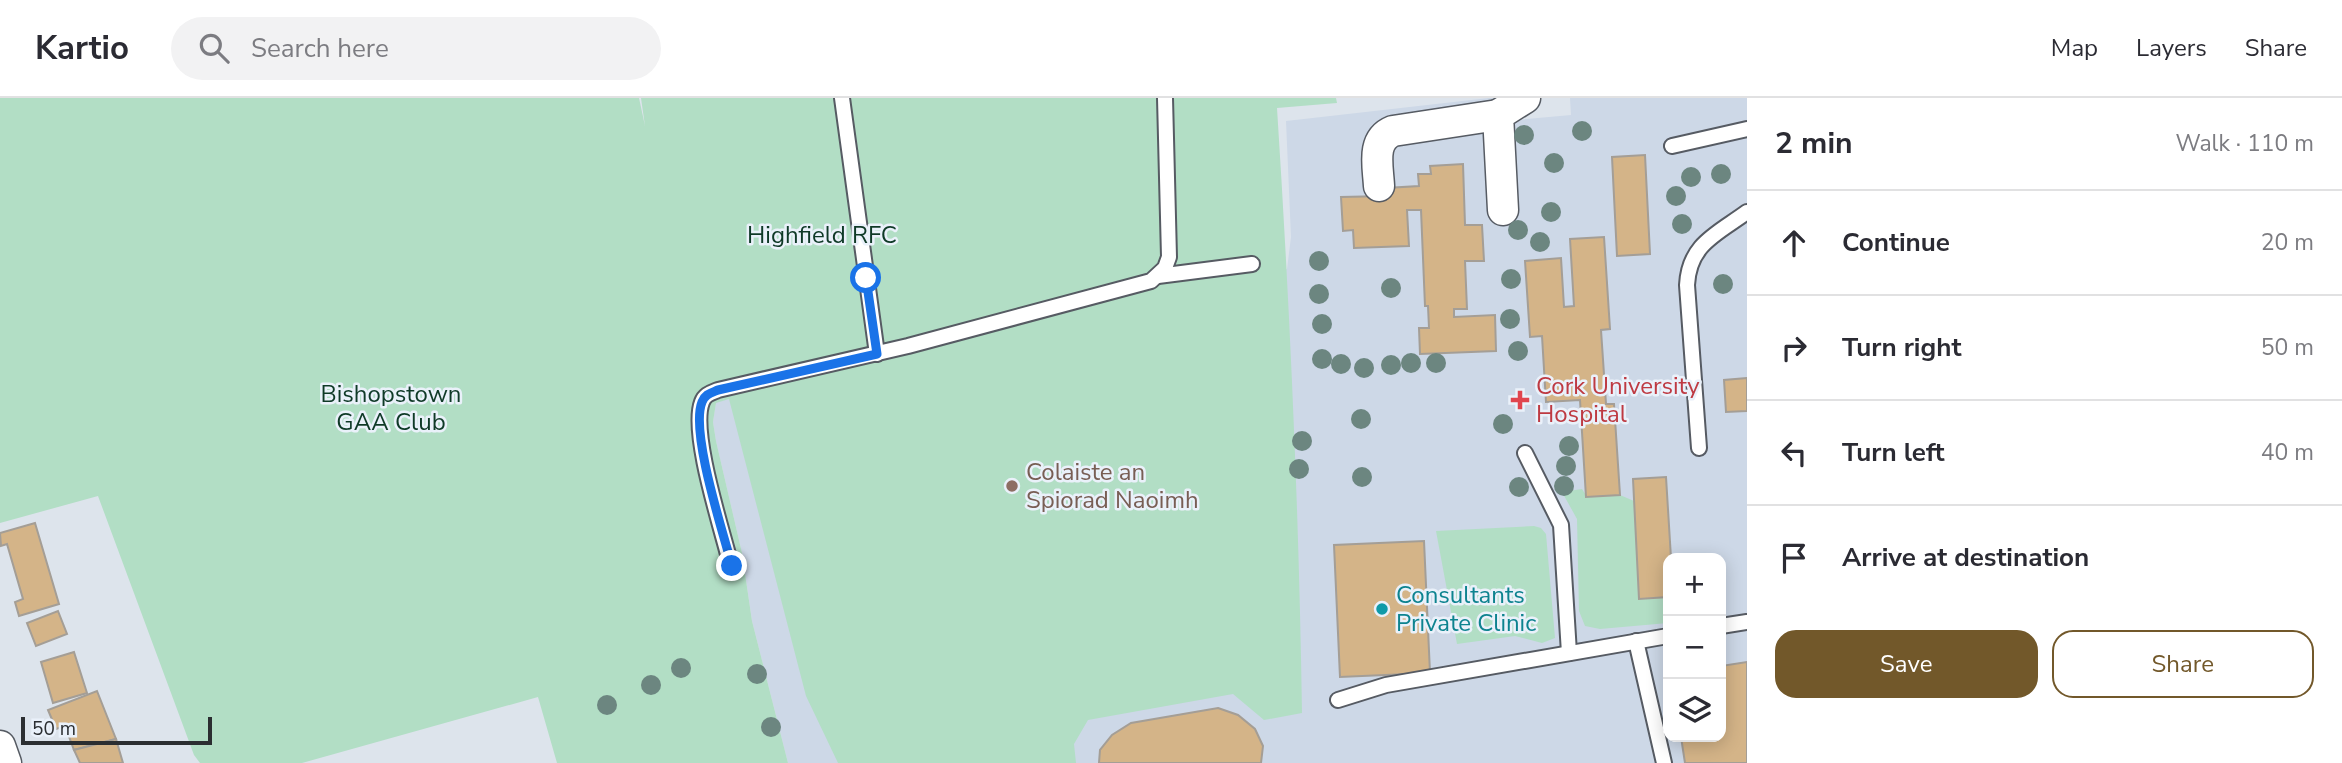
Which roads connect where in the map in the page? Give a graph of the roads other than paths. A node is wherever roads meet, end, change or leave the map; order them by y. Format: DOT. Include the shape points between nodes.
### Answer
graph roads {
  1 [pos="842,98"];
  2 [pos="1166,98"];
  3 [pos="1525,98"];
  4 [pos="1499,115"];
  5 [pos="1747,129"];
  6 [pos="1672,146"];
  7 [pos="1379,186"];
  8 [pos="1503,210"];
  9 [pos="1747,212"];
  10 [pos="1252,264"];
  11 [pos="1158,276"];
  12 [pos="877,354"];
  13 [pos="1699,448"];
  14 [pos="1525,453"];
  15 [pos="732,566"];
  16 [pos="1747,621"];
  17 [pos="1726,625"];
  18 [pos="1663,637"];
  19 [pos="1636,641"];
  20 [pos="1569,653"];
  21 [pos="1338,700"];
  22 [pos="0,746"];
  23 [pos="6,763"];
  24 [pos="1664,763"];
  1 -- 12 [label="lane"];
  2 -- 11 [label="lane" via="1169,257"];
  3 -- 4 [label="street"];
  4 -- 7 [label="street" via="1385,134 1377,149"];
  4 -- 8 [label="street"];
  5 -- 6 [label="lane"];
  9 -- 13 [label="lane" via="1698,248 1688,267"];
  10 -- 11 [label="lane"];
  11 -- 12 [label="lane"];
  12 -- 15 [label="lane" via="706,395 700,412 702,447"];
  14 -- 20 [label="lane" via="1561,526"];
  16 -- 17 [label="lane"];
  18 -- 19 [label="lane"];
  19 -- 20 [label="lane"];
  19 -- 24 [label="lane"];
  20 -- 21 [label="lane" via="1386,685"];
  22 -- 23 [label="street"];
}
